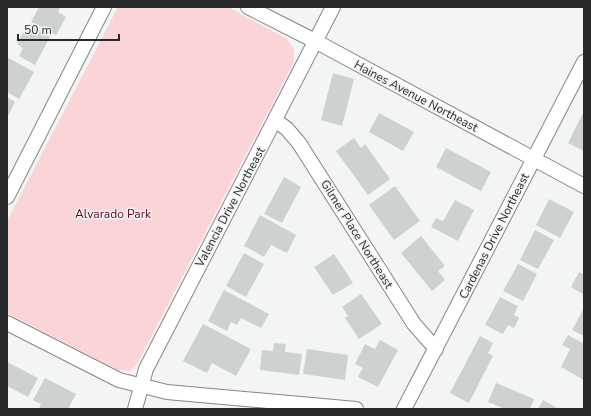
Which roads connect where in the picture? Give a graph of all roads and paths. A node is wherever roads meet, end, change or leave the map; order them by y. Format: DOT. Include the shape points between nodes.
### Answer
graph roads {
  1 [pos="104,7"];
  2 [pos="248,7"];
  3 [pos="333,7"];
  4 [pos="315,41"];
  5 [pos="584,62"];
  6 [pos="275,120"];
  7 [pos="533,160"];
  8 [pos="584,186"];
  9 [pos="7,197"];
  10 [pos="7,323"];
  11 [pos="436,349"];
  12 [pos="141,386"];
  13 [pos="135,409"];
  14 [pos="356,409"];
  15 [pos="404,409"];
  1 -- 9 [label="street"];
  2 -- 4 [label="street, Haines Avenue Northeast"];
  3 -- 4 [label="street, Valencia Drive Northeast"];
  4 -- 6 [label="street, Valencia Drive Northeast"];
  4 -- 7 [label="street, Haines Avenue Northeast"];
  5 -- 7 [label="street, Cardenas Drive Northeast"];
  6 -- 11 [label="street, Gilmer Place Northeast" via="299,143 414,324"];
  6 -- 12 [label="street, Valencia Drive Northeast" via="146,369"];
  7 -- 8 [label="street, Haines Avenue Northeast"];
  7 -- 11 [label="street, Cardenas Drive Northeast"];
  10 -- 12 [label="street" via="119,380"];
  11 -- 15 [label="street, Cardenas Drive Northeast"];
  12 -- 13 [label="street, Valencia Drive Northeast"];
  12 -- 14 [label="street" via="167,392"];
}
